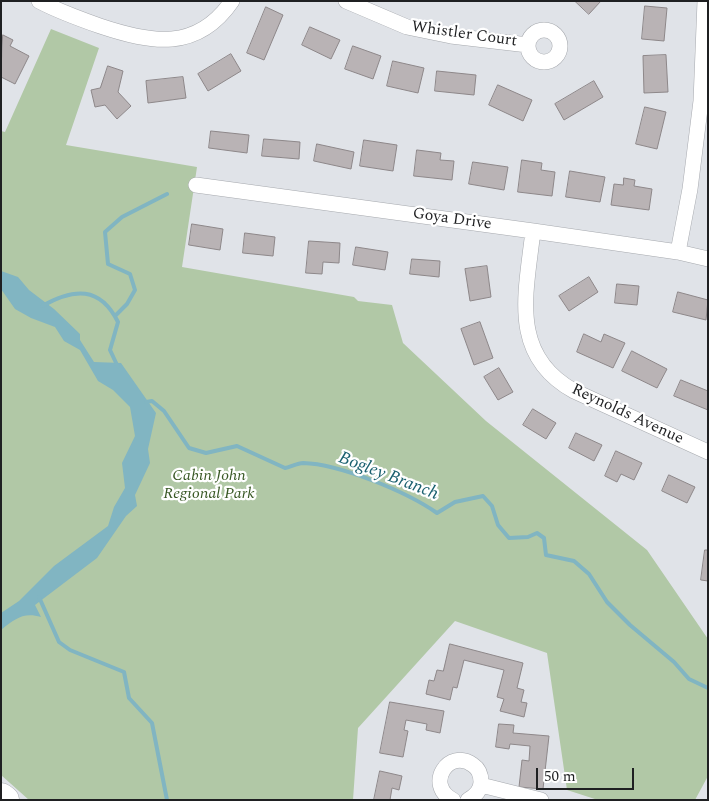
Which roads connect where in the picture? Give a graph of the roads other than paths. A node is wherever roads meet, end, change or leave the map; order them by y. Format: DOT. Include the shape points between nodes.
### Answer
graph roads {
  1 [pos="39,1"];
  2 [pos="232,1"];
  3 [pos="346,1"];
  4 [pos="705,1"];
  5 [pos="528,44"];
  6 [pos="196,185"];
  7 [pos="533,231"];
  8 [pos="678,252"];
  9 [pos="708,259"];
  10 [pos="708,452"];
  11 [pos="481,785"];
  12 [pos="1,796"];
  13 [pos="5,800"];
  14 [pos="453,800"];
  15 [pos="468,800"];
  16 [pos="541,800"];
  1 -- 2 [label="street" via="130,36 169,40 202,30 221,16"];
  3 -- 5 [label="street, Whistler Court" via="407,27 450,36"];
  4 -- 8 [label="street" via="702,101"];
  6 -- 7 [label="street, Goya Drive"];
  7 -- 8 [label="street, Goya Drive"];
  7 -- 10 [label="street, Reynolds Avenue" via="525,318 530,342 545,368 574,392"];
  8 -- 9 [label="street, Goya Drive"];
  11 -- 14 [label="street" via="476,767 465,760 453,761 443,769 440,781 444,793"];
  11 -- 15 [label="street"];
  11 -- 16 [label="street"];
  12 -- 13 [label="highway"];
}
